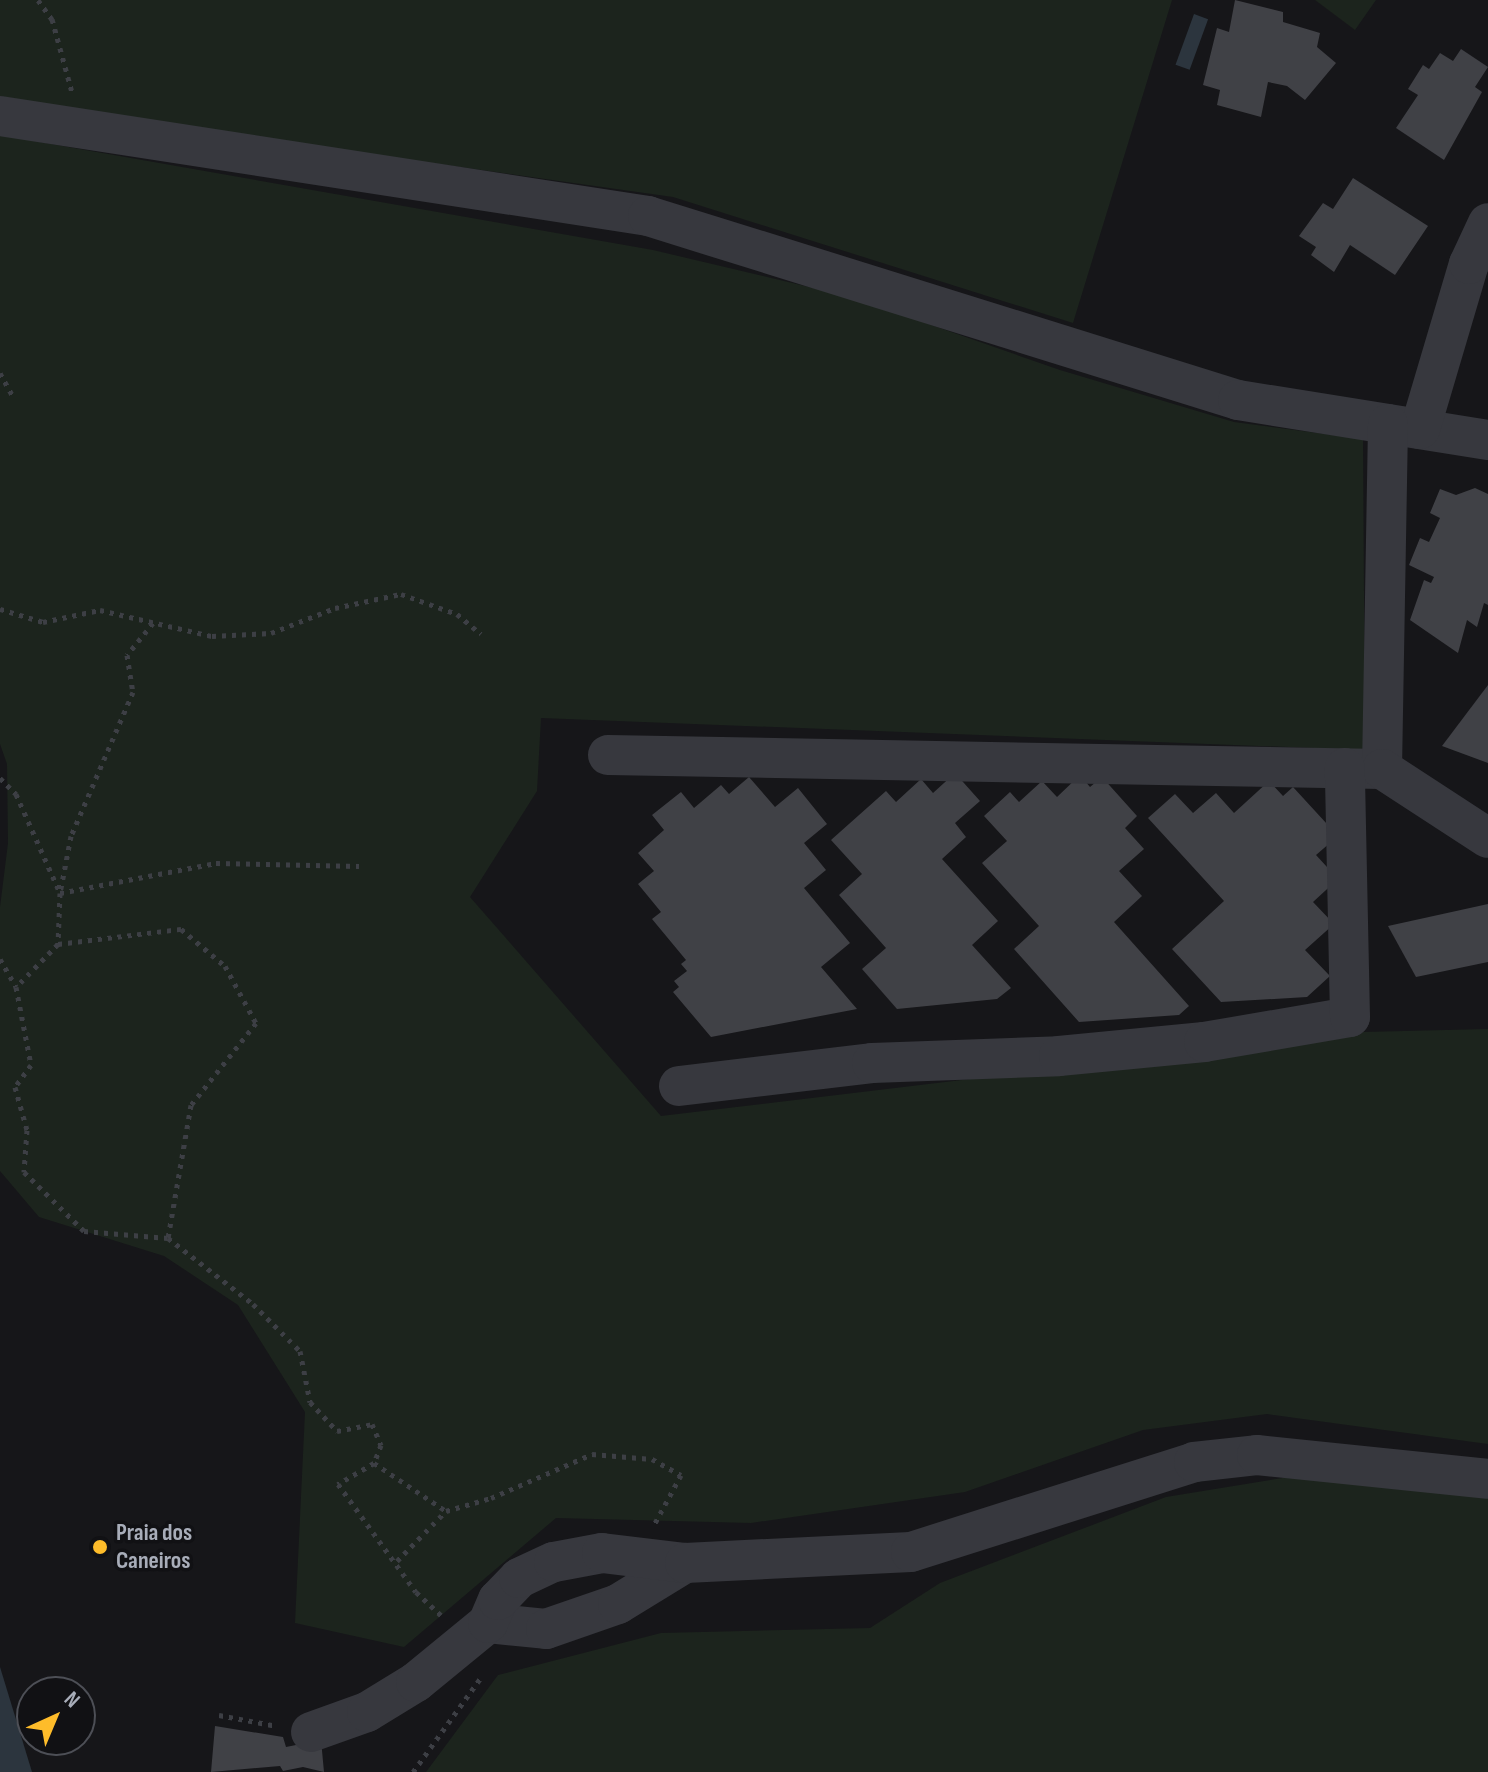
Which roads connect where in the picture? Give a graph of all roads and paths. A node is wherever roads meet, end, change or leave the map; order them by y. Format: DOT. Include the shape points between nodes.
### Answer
graph roads {
  1 [pos="38,0"];
  2 [pos="0,116"];
  3 [pos="83,132"];
  4 [pos="1488,223"];
  5 [pos="0,373"];
  6 [pos="13,396"];
  7 [pos="1404,427"];
  8 [pos="1488,440"];
  9 [pos="0,609"];
  10 [pos="153,623"];
  11 [pos="481,634"];
  12 [pos="608,755"];
  13 [pos="1364,768"];
  14 [pos="0,778"];
  15 [pos="1488,838"];
  16 [pos="359,866"];
  17 [pos="60,893"];
  18 [pos="58,944"];
  19 [pos="0,959"];
  20 [pos="16,987"];
  21 [pos="679,1086"];
  22 [pos="168,1238"];
  23 [pos="374,1463"];
  24 [pos="1488,1479"];
  25 [pos="446,1511"];
  26 [pos="637,1557"];
  27 [pos="396,1561"];
  28 [pos="685,1563"];
  29 [pos="478,1631"];
  30 [pos="219,1715"];
  31 [pos="311,1732"];
  32 [pos="413,1772"];
  1 -- 3 [label="path" via="52,19"];
  2 -- 3 [label="street"];
  3 -- 7 [label="street" via="648,216 1238,400"];
  4 -- 7 [label="street"];
  5 -- 6 [label="path"];
  7 -- 8 [label="street"];
  7 -- 13 [label="street"];
  9 -- 10 [label="path" via="43,622 100,610"];
  10 -- 11 [label="path" via="212,636 271,633 335,608 401,594 457,614"];
  10 -- 17 [label="path" via="127,655 133,692 71,836"];
  12 -- 13 [label="street"];
  13 -- 15 [label="street"];
  13 -- 21 [label="street" via="1350,1017 1204,1042 1059,1056 872,1063"];
  14 -- 17 [label="path" via="16,794"];
  16 -- 17 [label="path" via="216,863"];
  17 -- 18 [label="path"];
  18 -- 20 [label="path"];
  18 -- 22 [label="path" via="181,929 225,966 256,1023 191,1105"];
  19 -- 20 [label="path"];
  20 -- 22 [label="path" via="31,1065 15,1087 27,1130 24,1172 84,1231"];
  22 -- 23 [label="path" via="253,1304 300,1351 310,1402 337,1431 372,1424 381,1445"];
  23 -- 25 [label="path"];
  23 -- 27 [label="path" via="338,1484"];
  24 -- 28 [label="street" via="1257,1455 1194,1462 911,1552"];
  25 -- 26 [label="path" via="491,1498 592,1454 652,1459 681,1475"];
  25 -- 27 [label="path"];
  26 -- 28 [label="street"];
  26 -- 29 [label="street" via="602,1553 554,1562 519,1578"];
  27 -- 29 [label="path" via="416,1592"];
  28 -- 29 [label="street" via="618,1604 546,1629"];
  29 -- 31 [label="street" via="416,1682 367,1712"];
  29 -- 32 [label="path" via="493,1660"];
  30 -- 31 [label="path"];
}
